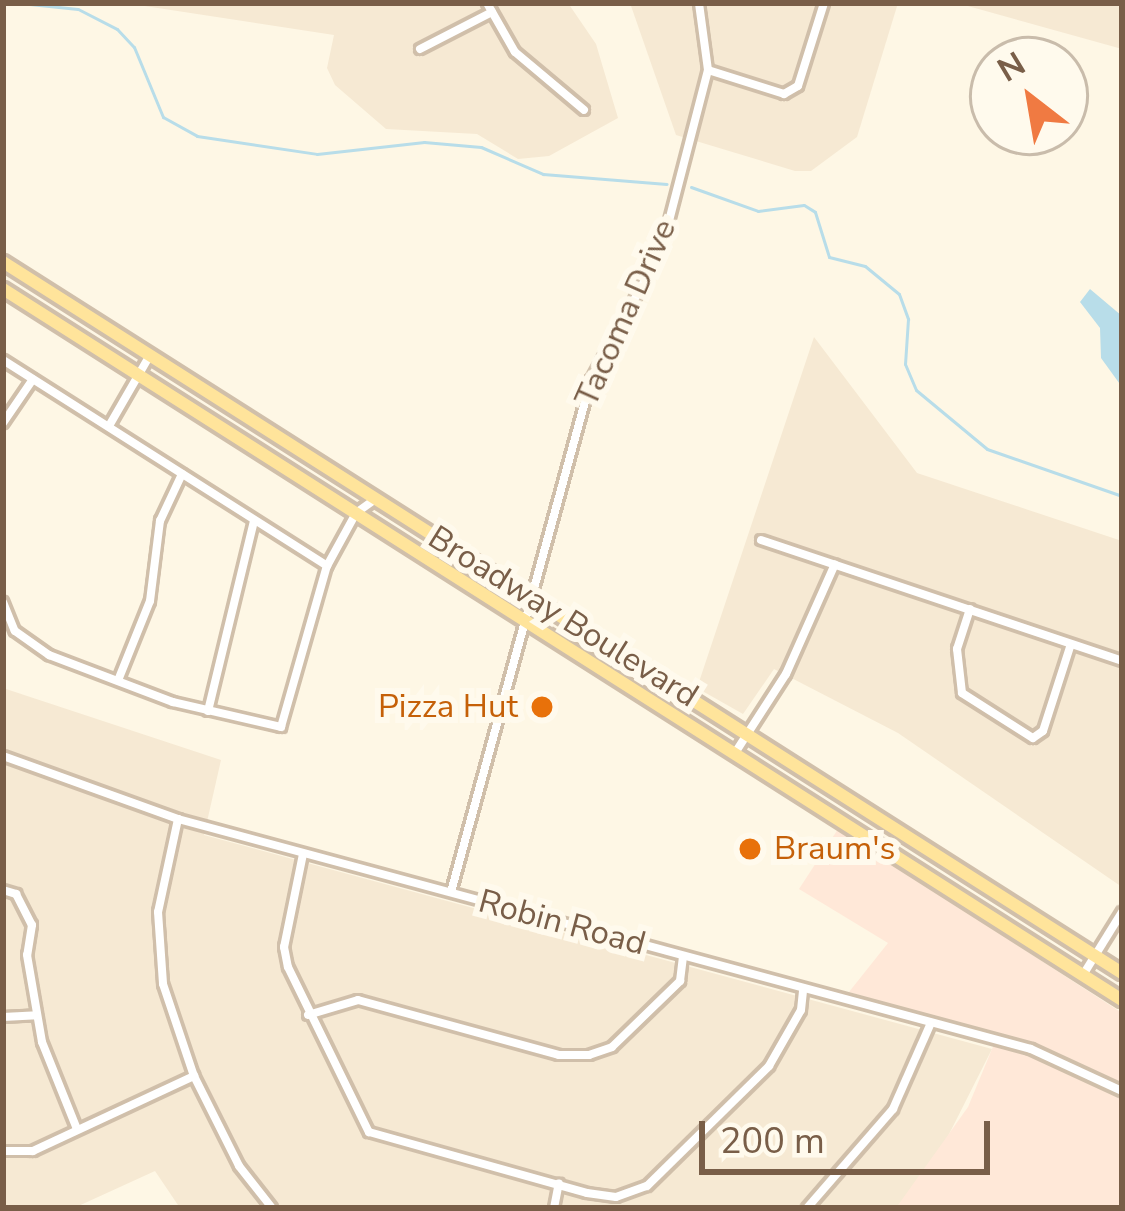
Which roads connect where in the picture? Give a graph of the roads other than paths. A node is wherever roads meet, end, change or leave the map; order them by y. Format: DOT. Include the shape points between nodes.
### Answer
graph roads {
  1 [pos="699,3"];
  2 [pos="824,3"];
  3 [pos="489,8"];
  4 [pos="420,49"];
  5 [pos="708,70"];
  6 [pos="584,110"];
  7 [pos="3,262"];
  8 [pos="3,289"];
  9 [pos="151,354"];
  10 [pos="3,360"];
  11 [pos="139,374"];
  12 [pos="33,379"];
  13 [pos="3,422"];
  14 [pos="109,427"];
  15 [pos="182,474"];
  16 [pos="379,497"];
  17 [pos="356,512"];
  18 [pos="254,521"];
  19 [pos="761,540"];
  20 [pos="835,564"];
  21 [pos="327,566"];
  22 [pos="529,596"];
  23 [pos="3,602"];
  24 [pos="970,609"];
  25 [pos="523,620"];
  26 [pos="1071,644"];
  27 [pos="1122,661"];
  28 [pos="119,678"];
  29 [pos="208,711"];
  30 [pos="747,734"];
  31 [pos="734,754"];
  32 [pos="3,756"];
  33 [pos="178,819"];
  34 [pos="303,854"];
  35 [pos="974,879"];
  36 [pos="3,890"];
  37 [pos="451,892"];
  38 [pos="961,898"];
  39 [pos="1122,912"];
  40 [pos="683,956"];
  41 [pos="1095,956"];
  42 [pos="1122,973"];
  43 [pos="1084,975"];
  44 [pos="803,989"];
  45 [pos="1122,1000"];
  46 [pos="308,1015"];
  47 [pos="37,1016"];
  48 [pos="3,1017"];
  49 [pos="930,1025"];
  50 [pos="194,1076"];
  51 [pos="1122,1091"];
  52 [pos="77,1129"];
  53 [pos="3,1150"];
  54 [pos="559,1184"];
  55 [pos="272,1208"];
  56 [pos="554,1208"];
  57 [pos="807,1208"];
  1 -- 5 [label="street, Tacoma Drive"];
  2 -- 5 [label="street" via="798,86 784,94"];
  3 -- 4 [label="street"];
  3 -- 6 [label="street" via="515,52"];
  5 -- 22 [label="street, Tacoma Drive" via="662,248 591,380"];
  7 -- 9 [label="main road, Broadway Boulevard"];
  8 -- 11 [label="main road, Broadway Boulevard"];
  9 -- 11 [label="street"];
  9 -- 16 [label="main road, Broadway Boulevard"];
  10 -- 12 [label="street"];
  11 -- 14 [label="street"];
  11 -- 17 [label="main road, Broadway Boulevard"];
  12 -- 13 [label="street"];
  12 -- 14 [label="street"];
  14 -- 15 [label="street"];
  15 -- 18 [label="street"];
  15 -- 28 [label="street" via="160,521 150,601"];
  16 -- 17 [label="street"];
  16 -- 22 [label="main road, Broadway Boulevard"];
  17 -- 21 [label="street"];
  17 -- 25 [label="main road, Broadway Boulevard"];
  18 -- 21 [label="street"];
  18 -- 29 [label="street"];
  19 -- 20 [label="street"];
  20 -- 24 [label="street"];
  20 -- 30 [label="street" via="786,674"];
  21 -- 29 [label="street" via="280,727"];
  22 -- 25 [label="street, Tacoma Drive"];
  22 -- 30 [label="main road, Broadway Boulevard"];
  23 -- 28 [label="street" via="28,644"];
  24 -- 26 [label="street"];
  24 -- 26 [label="street" via="957,649 962,693 1033,737 1043,731"];
  25 -- 31 [label="main road, Broadway Boulevard"];
  25 -- 37 [label="street, Tacoma Drive"];
  26 -- 27 [label="street"];
  28 -- 29 [label="street"];
  30 -- 31 [label="street"];
  30 -- 35 [label="main road, Broadway Boulevard"];
  31 -- 38 [label="main road, Broadway Boulevard"];
  32 -- 33 [label="street, Robin Road"];
  33 -- 34 [label="street, Robin Road"];
  33 -- 50 [label="street" via="158,912 163,983"];
  34 -- 37 [label="street, Robin Road"];
  34 -- 46 [label="street" via="284,947"];
  35 -- 38 [label="main road"];
  35 -- 41 [label="main road, Broadway Boulevard"];
  36 -- 47 [label="street" via="16,894 32,925 26,955"];
  37 -- 40 [label="street, Robin Road"];
  38 -- 43 [label="main road, Broadway Boulevard"];
  39 -- 41 [label="street"];
  40 -- 44 [label="street, Robin Road"];
  40 -- 46 [label="street" via="680,981 612,1047 589,1055 559,1055 358,1000"];
  41 -- 42 [label="main road, Broadway Boulevard"];
  41 -- 43 [label="street"];
  43 -- 45 [label="main road, Broadway Boulevard"];
  44 -- 49 [label="street, Robin Road"];
  44 -- 54 [label="street" via="801,1010 769,1066 647,1186 616,1197"];
  46 -- 54 [label="street" via="369,1132"];
  47 -- 48 [label="street"];
  47 -- 52 [label="street"];
  49 -- 51 [label="street, Robin Road" via="1031,1049"];
  49 -- 57 [label="street" via="892,1109"];
  50 -- 52 [label="street"];
  50 -- 55 [label="street" via="239,1166"];
  52 -- 53 [label="street" via="32,1151"];
  54 -- 56 [label="street"];
}
